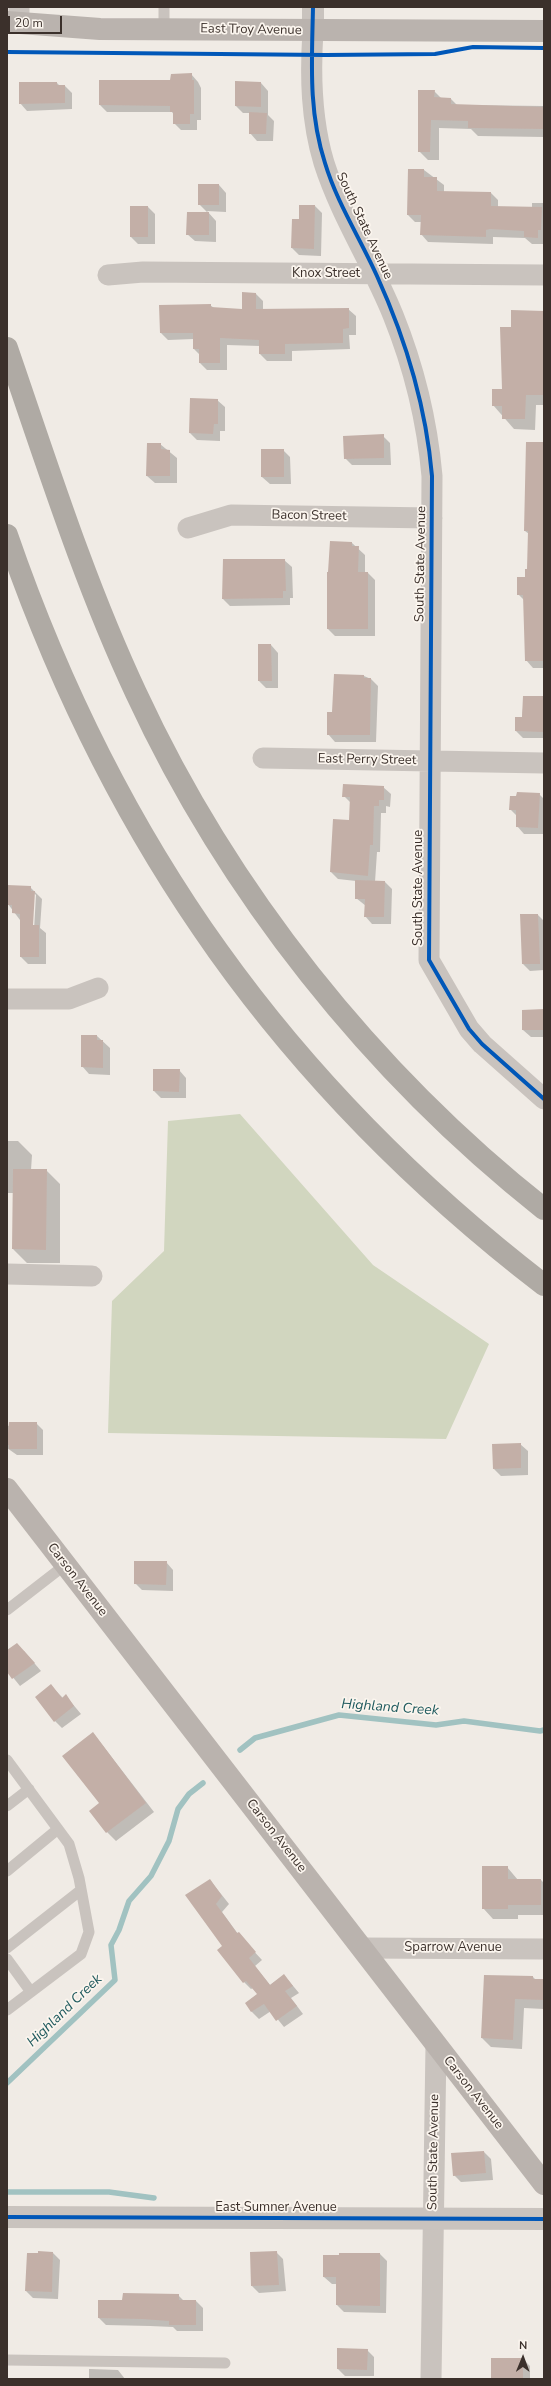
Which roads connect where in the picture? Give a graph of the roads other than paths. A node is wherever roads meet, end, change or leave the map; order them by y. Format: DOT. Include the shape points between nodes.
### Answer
graph roads {
  1 [pos="164,7"];
  2 [pos="313,7"];
  3 [pos="15,17"];
  4 [pos="164,29"];
  5 [pos="313,31"];
  6 [pos="544,31"];
  7 [pos="376,274"];
  8 [pos="108,275"];
  9 [pos="544,275"];
  10 [pos="7,348"];
  11 [pos="432,518"];
  12 [pos="188,528"];
  13 [pos="7,535"];
  14 [pos="263,758"];
  15 [pos="429,762"];
  16 [pos="544,763"];
  17 [pos="98,988"];
  18 [pos="7,999"];
  19 [pos="544,1099"];
  20 [pos="544,1209"];
  21 [pos="7,1274"];
  22 [pos="92,1276"];
  23 [pos="544,1285"];
  24 [pos="7,1489"];
  25 [pos="65,1565"];
  26 [pos="7,1610"];
  27 [pos="7,1760"];
  28 [pos="29,1789"];
  29 [pos="7,1806"];
  30 [pos="58,1829"];
  31 [pos="7,1871"];
  32 [pos="81,1890"];
  33 [pos="7,1948"];
  34 [pos="362,1948"];
  35 [pos="544,1949"];
  36 [pos="7,1959"];
  37 [pos="31,1992"];
  38 [pos="7,2010"];
  39 [pos="436,2045"];
  40 [pos="544,2184"];
  41 [pos="7,2217"];
  42 [pos="433,2219"];
  43 [pos="544,2219"];
  44 [pos="7,2360"];
  45 [pos="225,2363"];
  46 [pos="431,2379"];
  1 -- 4 [label="lane"];
  2 -- 5 [label="street, South State Avenue"];
  3 -- 4 [label="main road, East Troy Avenue" via="78,28"];
  4 -- 5 [label="main road, East Troy Avenue"];
  5 -- 6 [label="main road, East Troy Avenue"];
  5 -- 7 [label="street, South State Avenue" via="311,86 320,147 338,199"];
  7 -- 8 [label="street, Knox Street" via="143,272"];
  7 -- 9 [label="street, Knox Street"];
  7 -- 11 [label="street, South State Avenue" via="407,352 422,402 429,438"];
  10 -- 20 [label="highway" via="75,546 105,624 142,707 210,830 289,945 382,1058 458,1135"];
  11 -- 12 [label="street, Bacon Street" via="231,515"];
  11 -- 15 [label="street, South State Avenue"];
  13 -- 23 [label="highway" via="66,687 98,754 162,869 212,944 279,1032 356,1119 454,1213"];
  14 -- 15 [label="street, East Perry Street"];
  15 -- 16 [label="street, East Perry Street"];
  15 -- 19 [label="street, South State Avenue" via="429,960 469,1029 482,1044"];
  17 -- 18 [label="street" via="69,999"];
  21 -- 22 [label="street"];
  24 -- 25 [label="main road, Carson Avenue"];
  25 -- 26 [label="lane"];
  25 -- 34 [label="main road, Carson Avenue"];
  27 -- 28 [label="lane"];
  28 -- 29 [label="lane"];
  28 -- 30 [label="lane"];
  30 -- 31 [label="lane"];
  30 -- 32 [label="lane" via="69,1844"];
  32 -- 33 [label="lane"];
  32 -- 37 [label="lane" via="88,1932 81,1954"];
  34 -- 35 [label="street, Sparrow Avenue"];
  34 -- 39 [label="main road, Carson Avenue"];
  36 -- 37 [label="lane"];
  37 -- 38 [label="lane"];
  39 -- 40 [label="main road, Carson Avenue"];
  39 -- 42 [label="street, South State Avenue"];
  41 -- 42 [label="street, East Sumner Avenue"];
  42 -- 43 [label="street, East Sumner Avenue"];
  42 -- 46 [label="street, South State Avenue"];
  44 -- 45 [label="lane"];
}
